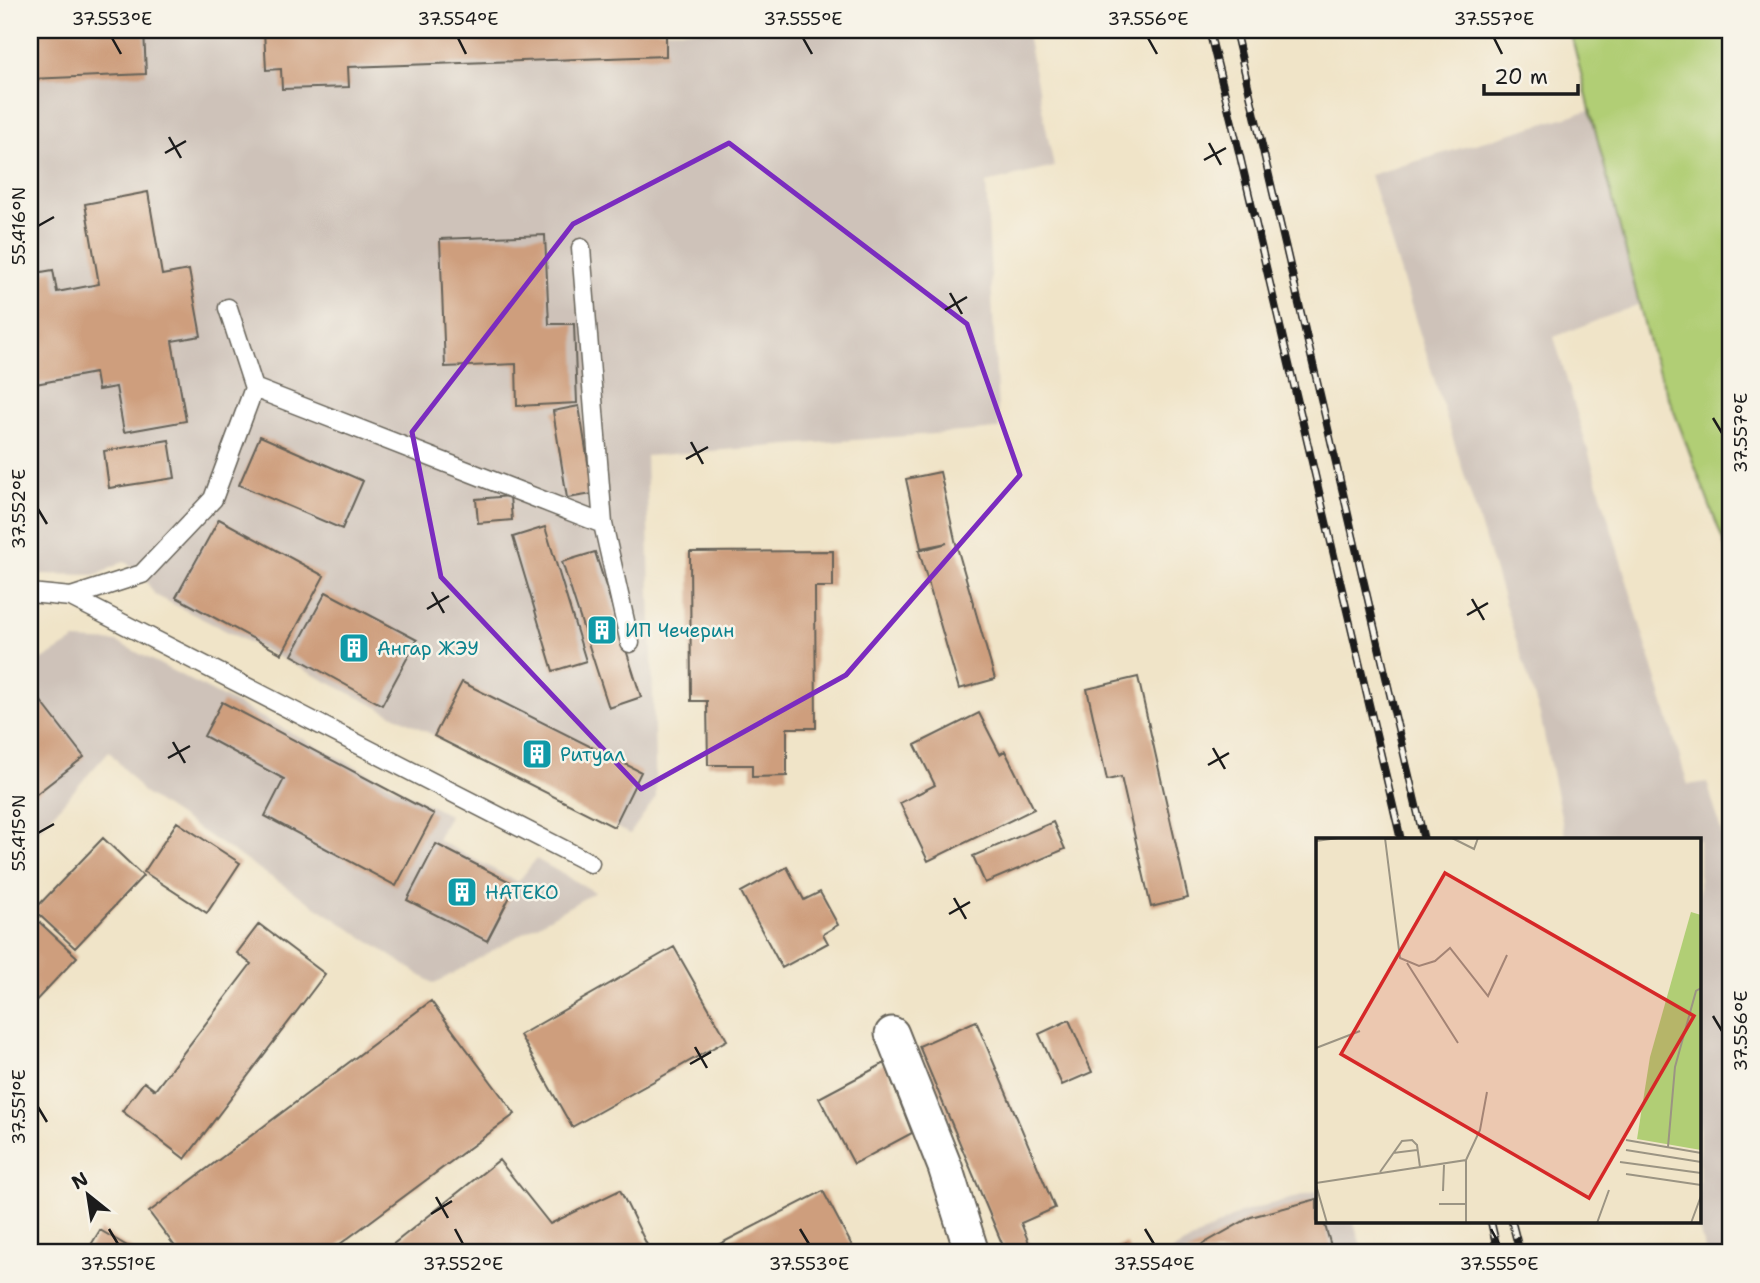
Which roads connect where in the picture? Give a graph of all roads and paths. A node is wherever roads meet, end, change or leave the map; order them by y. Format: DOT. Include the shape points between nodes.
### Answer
graph roads {
  1 [pos="581,248"];
  2 [pos="228,308"];
  3 [pos="254,388"];
  4 [pos="603,524"];
  5 [pos="30,593"];
  6 [pos="71,597"];
  7 [pos="630,642"];
  8 [pos="590,863"];
  9 [pos="892,1034"];
  10 [pos="972,1253"];
  1 -- 4 [label="lane"];
  2 -- 3 [label="lane"];
  3 -- 4 [label="lane"];
  3 -- 6 [label="lane" via="213,499 142,575"];
  4 -- 7 [label="lane"];
  5 -- 6 [label="lane"];
  6 -- 8 [label="lane"];
  9 -- 10 [label="street" via="945,1167"];
}
